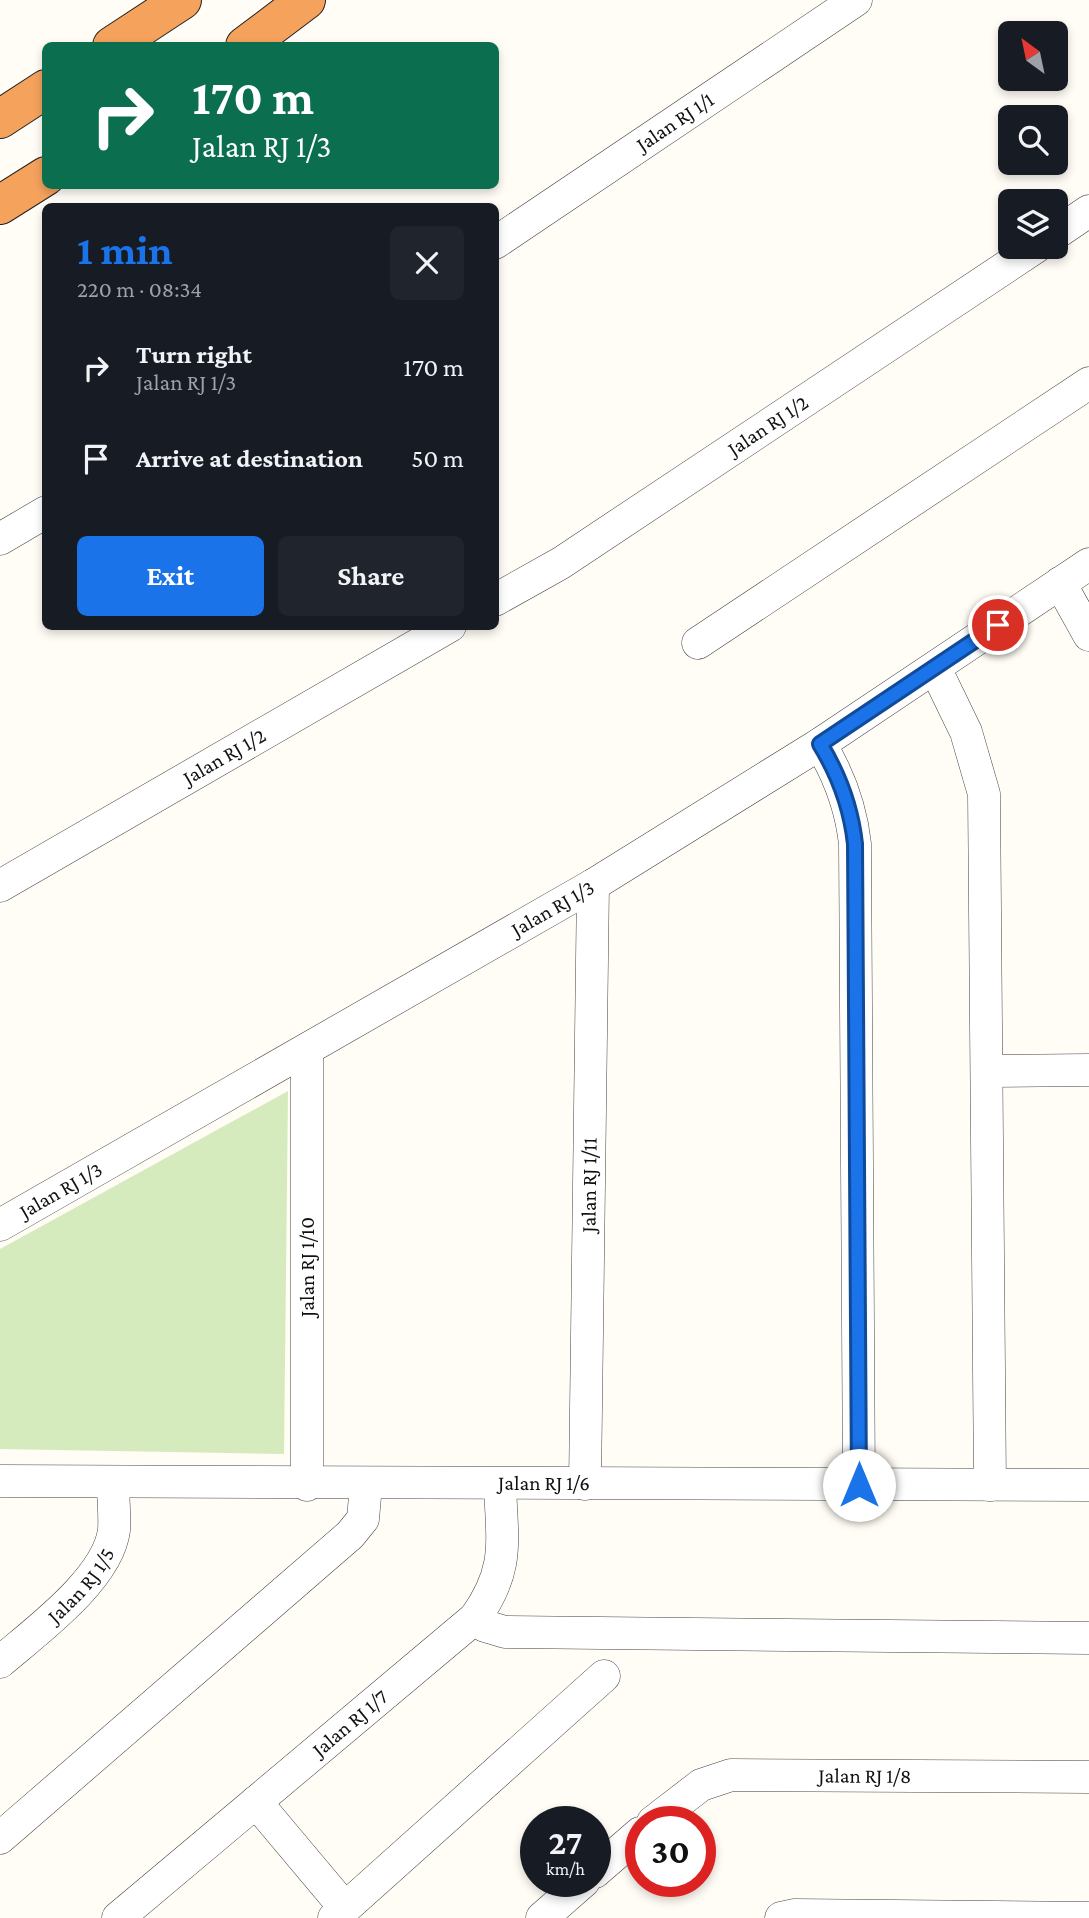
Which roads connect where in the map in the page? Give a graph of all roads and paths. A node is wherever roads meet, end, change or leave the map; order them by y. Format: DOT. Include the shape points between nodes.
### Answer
graph roads {
  1 [pos="182,0"];
  2 [pos="306,0"];
  3 [pos="856,0"];
  4 [pos="118,42"];
  5 [pos="250,42"];
  6 [pos="42,92"];
  7 [pos="0,119"];
  8 [pos="42,179"];
  9 [pos="0,205"];
  10 [pos="499,240"];
  11 [pos="1018,259"];
  12 [pos="1089,383"];
  13 [pos="42,514"];
  14 [pos="0,539"];
  15 [pos="1089,564"];
  16 [pos="1060,583"];
  17 [pos="499,598"];
  18 [pos="443,630"];
  19 [pos="1089,635"];
  20 [pos="698,643"];
  21 [pos="935,667"];
  22 [pos="820,744"];
  23 [pos="593,885"];
  24 [pos="0,886"];
  25 [pos="307,1050"];
  26 [pos="1089,1070"];
  27 [pos="989,1071"];
  28 [pos="0,1225"];
  29 [pos="0,1481"];
  30 [pos="113,1482"];
  31 [pos="585,1484"];
  32 [pos="307,1485"];
  33 [pos="366,1485"];
  34 [pos="500,1485"];
  35 [pos="859,1485"];
  36 [pos="990,1485"];
  37 [pos="1089,1485"];
  38 [pos="475,1618"];
  39 [pos="1089,1638"];
  40 [pos="0,1662"];
  41 [pos="604,1676"];
  42 [pos="1089,1777"];
  43 [pos="256,1802"];
  44 [pos="674,1806"];
  45 [pos="0,1838"];
  46 [pos="625,1846"];
  47 [pos="611,1858"];
  48 [pos="566,1897"];
  49 [pos="340,1913"];
  50 [pos="1089,1917"];
  51 [pos="118,1918"];
  52 [pos="542,1918"];
  53 [pos="781,1918"];
  1 -- 4 [label="highway"];
  2 -- 5 [label="highway"];
  3 -- 10 [label="street, Jalan RJ 1/1"];
  6 -- 7 [label="highway"];
  8 -- 9 [label="highway"];
  11 -- 17 [label="street, Jalan RJ 1/2" via="561,563"];
  12 -- 20 [label="street"];
  13 -- 14 [label="street"];
  15 -- 16 [label="street, Jalan RJ 1/3"];
  16 -- 19 [label="street"];
  16 -- 21 [label="street, Jalan RJ 1/3"];
  18 -- 24 [label="street, Jalan RJ 1/2"];
  21 -- 22 [label="street, Jalan RJ 1/3"];
  21 -- 27 [label="street" via="965,732 984,794"];
  22 -- 23 [label="street, Jalan RJ 1/3"];
  22 -- 35 [label="street" via="843,790 855,844"];
  23 -- 25 [label="street, Jalan RJ 1/3"];
  23 -- 31 [label="street, Jalan RJ 1/11"];
  25 -- 28 [label="street, Jalan RJ 1/3"];
  25 -- 32 [label="street, Jalan RJ 1/10"];
  26 -- 27 [label="street"];
  27 -- 36 [label="street"];
  29 -- 30 [label="street, Jalan RJ 1/6"];
  30 -- 32 [label="street, Jalan RJ 1/6"];
  30 -- 40 [label="street, Jalan RJ 1/5" via="114,1532 99,1564 73,1600"];
  31 -- 34 [label="street, Jalan RJ 1/6"];
  31 -- 35 [label="street, Jalan RJ 1/6"];
  32 -- 33 [label="street, Jalan RJ 1/6"];
  33 -- 34 [label="street, Jalan RJ 1/6"];
  33 -- 45 [label="street" via="363,1519 350,1535"];
  34 -- 38 [label="street, Jalan RJ 1/7" via="500,1574"];
  35 -- 36 [label="street, Jalan RJ 1/6"];
  36 -- 37 [label="street, Jalan RJ 1/6"];
  38 -- 39 [label="street" via="505,1632"];
  38 -- 43 [label="street, Jalan RJ 1/7"];
  41 -- 49 [label="street"];
  42 -- 44 [label="street, Jalan RJ 1/8" via="731,1775 701,1785"];
  43 -- 49 [label="street"];
  43 -- 51 [label="street, Jalan RJ 1/7"];
  46 -- 47 [label="street"];
  48 -- 52 [label="street"];
  50 -- 53 [label="street"];
}
